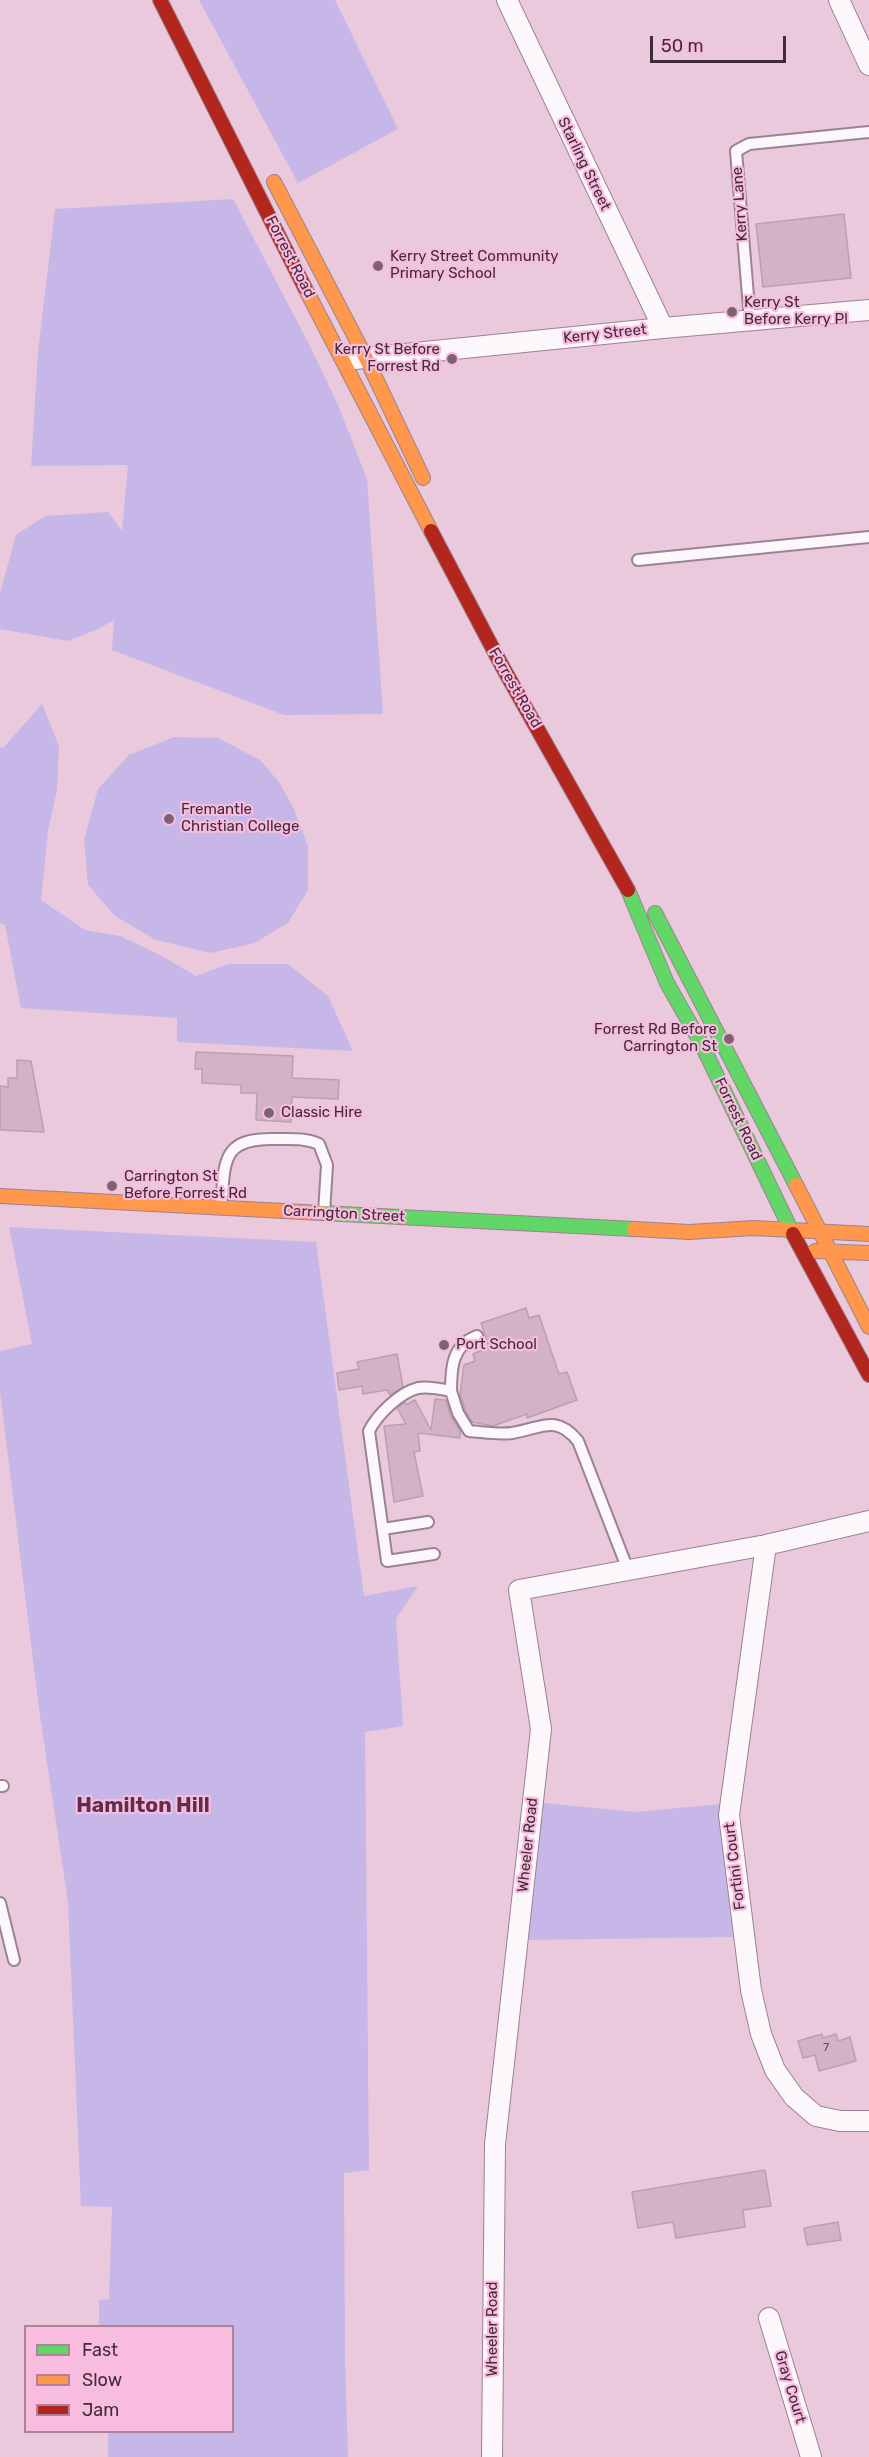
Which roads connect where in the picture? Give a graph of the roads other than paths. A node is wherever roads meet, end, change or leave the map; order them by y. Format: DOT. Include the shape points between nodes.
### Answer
graph roads {
  1 [pos="160,0"];
  2 [pos="507,0"];
  3 [pos="838,0"];
  4 [pos="869,65"];
  5 [pos="869,132"];
  6 [pos="266,168"];
  7 [pos="869,310"];
  8 [pos="750,320"];
  9 [pos="663,328"];
  10 [pos="366,358"];
  11 [pos="342,361"];
  12 [pos="428,491"];
  13 [pos="443,524"];
  14 [pos="869,537"];
  15 [pos="638,560"];
  16 [pos="538,701"];
  17 [pos="624,854"];
  18 [pos="0,1196"];
  19 [pos="221,1208"];
  20 [pos="324,1213"];
  21 [pos="790,1229"];
  22 [pos="819,1230"];
  23 [pos="689,1232"];
  24 [pos="869,1234"];
  25 [pos="720,1242"];
  26 [pos="781,1249"];
  27 [pos="801,1250"];
  28 [pos="831,1252"];
  29 [pos="869,1254"];
  30 [pos="869,1327"];
  31 [pos="477,1336"];
  32 [pos="869,1375"];
  33 [pos="451,1391"];
  34 [pos="869,1521"];
  35 [pos="428,1522"];
  36 [pos="383,1529"];
  37 [pos="766,1545"];
  38 [pos="434,1554"];
  39 [pos="628,1570"];
  40 [pos="0,1903"];
  41 [pos="14,1960"];
  42 [pos="869,2121"];
  43 [pos="769,2318"];
  44 [pos="492,2457"];
  45 [pos="811,2457"];
  1 -- 11 [label="main road, Forrest Road"];
  2 -- 9 [label="street, Starling Street"];
  3 -- 4 [label="street"];
  5 -- 8 [label="lane, Kerry Lane" via="748,144 736,151"];
  6 -- 10 [label="main road, Forrest Road"];
  7 -- 8 [label="street, Kerry Street"];
  8 -- 9 [label="street, Kerry Street"];
  9 -- 10 [label="street, Kerry Street"];
  10 -- 11 [label="street, Kerry Street"];
  10 -- 12 [label="main road, Forrest Road"];
  11 -- 21 [label="main road, Forrest Road" via="502,666 609,854 667,983 701,1043"];
  13 -- 16 [label="main road, Forrest Road" via="509,654"];
  14 -- 15 [label="lane"];
  17 -- 22 [label="main road, Forrest Road"];
  18 -- 19 [label="main road, Carrington Street"];
  19 -- 20 [label="main road, Carrington Street"];
  19 -- 20 [label="lane" via="225,1163 232,1149 255,1138 309,1140 319,1144 327,1165"];
  20 -- 23 [label="main road, Carrington Street"];
  21 -- 22 [label="main road, Carrington Street"];
  21 -- 23 [label="main road, Carrington Street"];
  21 -- 27 [label="main road, Forrest Road"];
  22 -- 24 [label="main road, Carrington Street"];
  22 -- 28 [label="main road, Forrest Road"];
  23 -- 25 [label="main road, Carrington Street"];
  26 -- 27 [label="main road"];
  27 -- 28 [label="main road"];
  27 -- 32 [label="main road, Forrest Road"];
  28 -- 29 [label="main road"];
  28 -- 30 [label="main road, Forrest Road"];
  31 -- 33 [label="lane" via="458,1349 451,1367"];
  33 -- 36 [label="lane" via="434,1387 416,1389 376,1418 369,1431"];
  33 -- 39 [label="lane" via="469,1431 510,1433 546,1425 568,1430 578,1442"];
  34 -- 37 [label="street, Wheeler Road"];
  35 -- 36 [label="lane"];
  36 -- 38 [label="lane" via="387,1562"];
  37 -- 39 [label="street, Wheeler Road"];
  37 -- 42 [label="street, Fortini Court" via="729,1815 752,1990 764,2043 775,2070 794,2097 816,2116"];
  39 -- 44 [label="street, Wheeler Road" via="519,1590 541,1729 495,2144"];
  40 -- 41 [label="lane"];
  43 -- 45 [label="street, Gray Court"];
}
